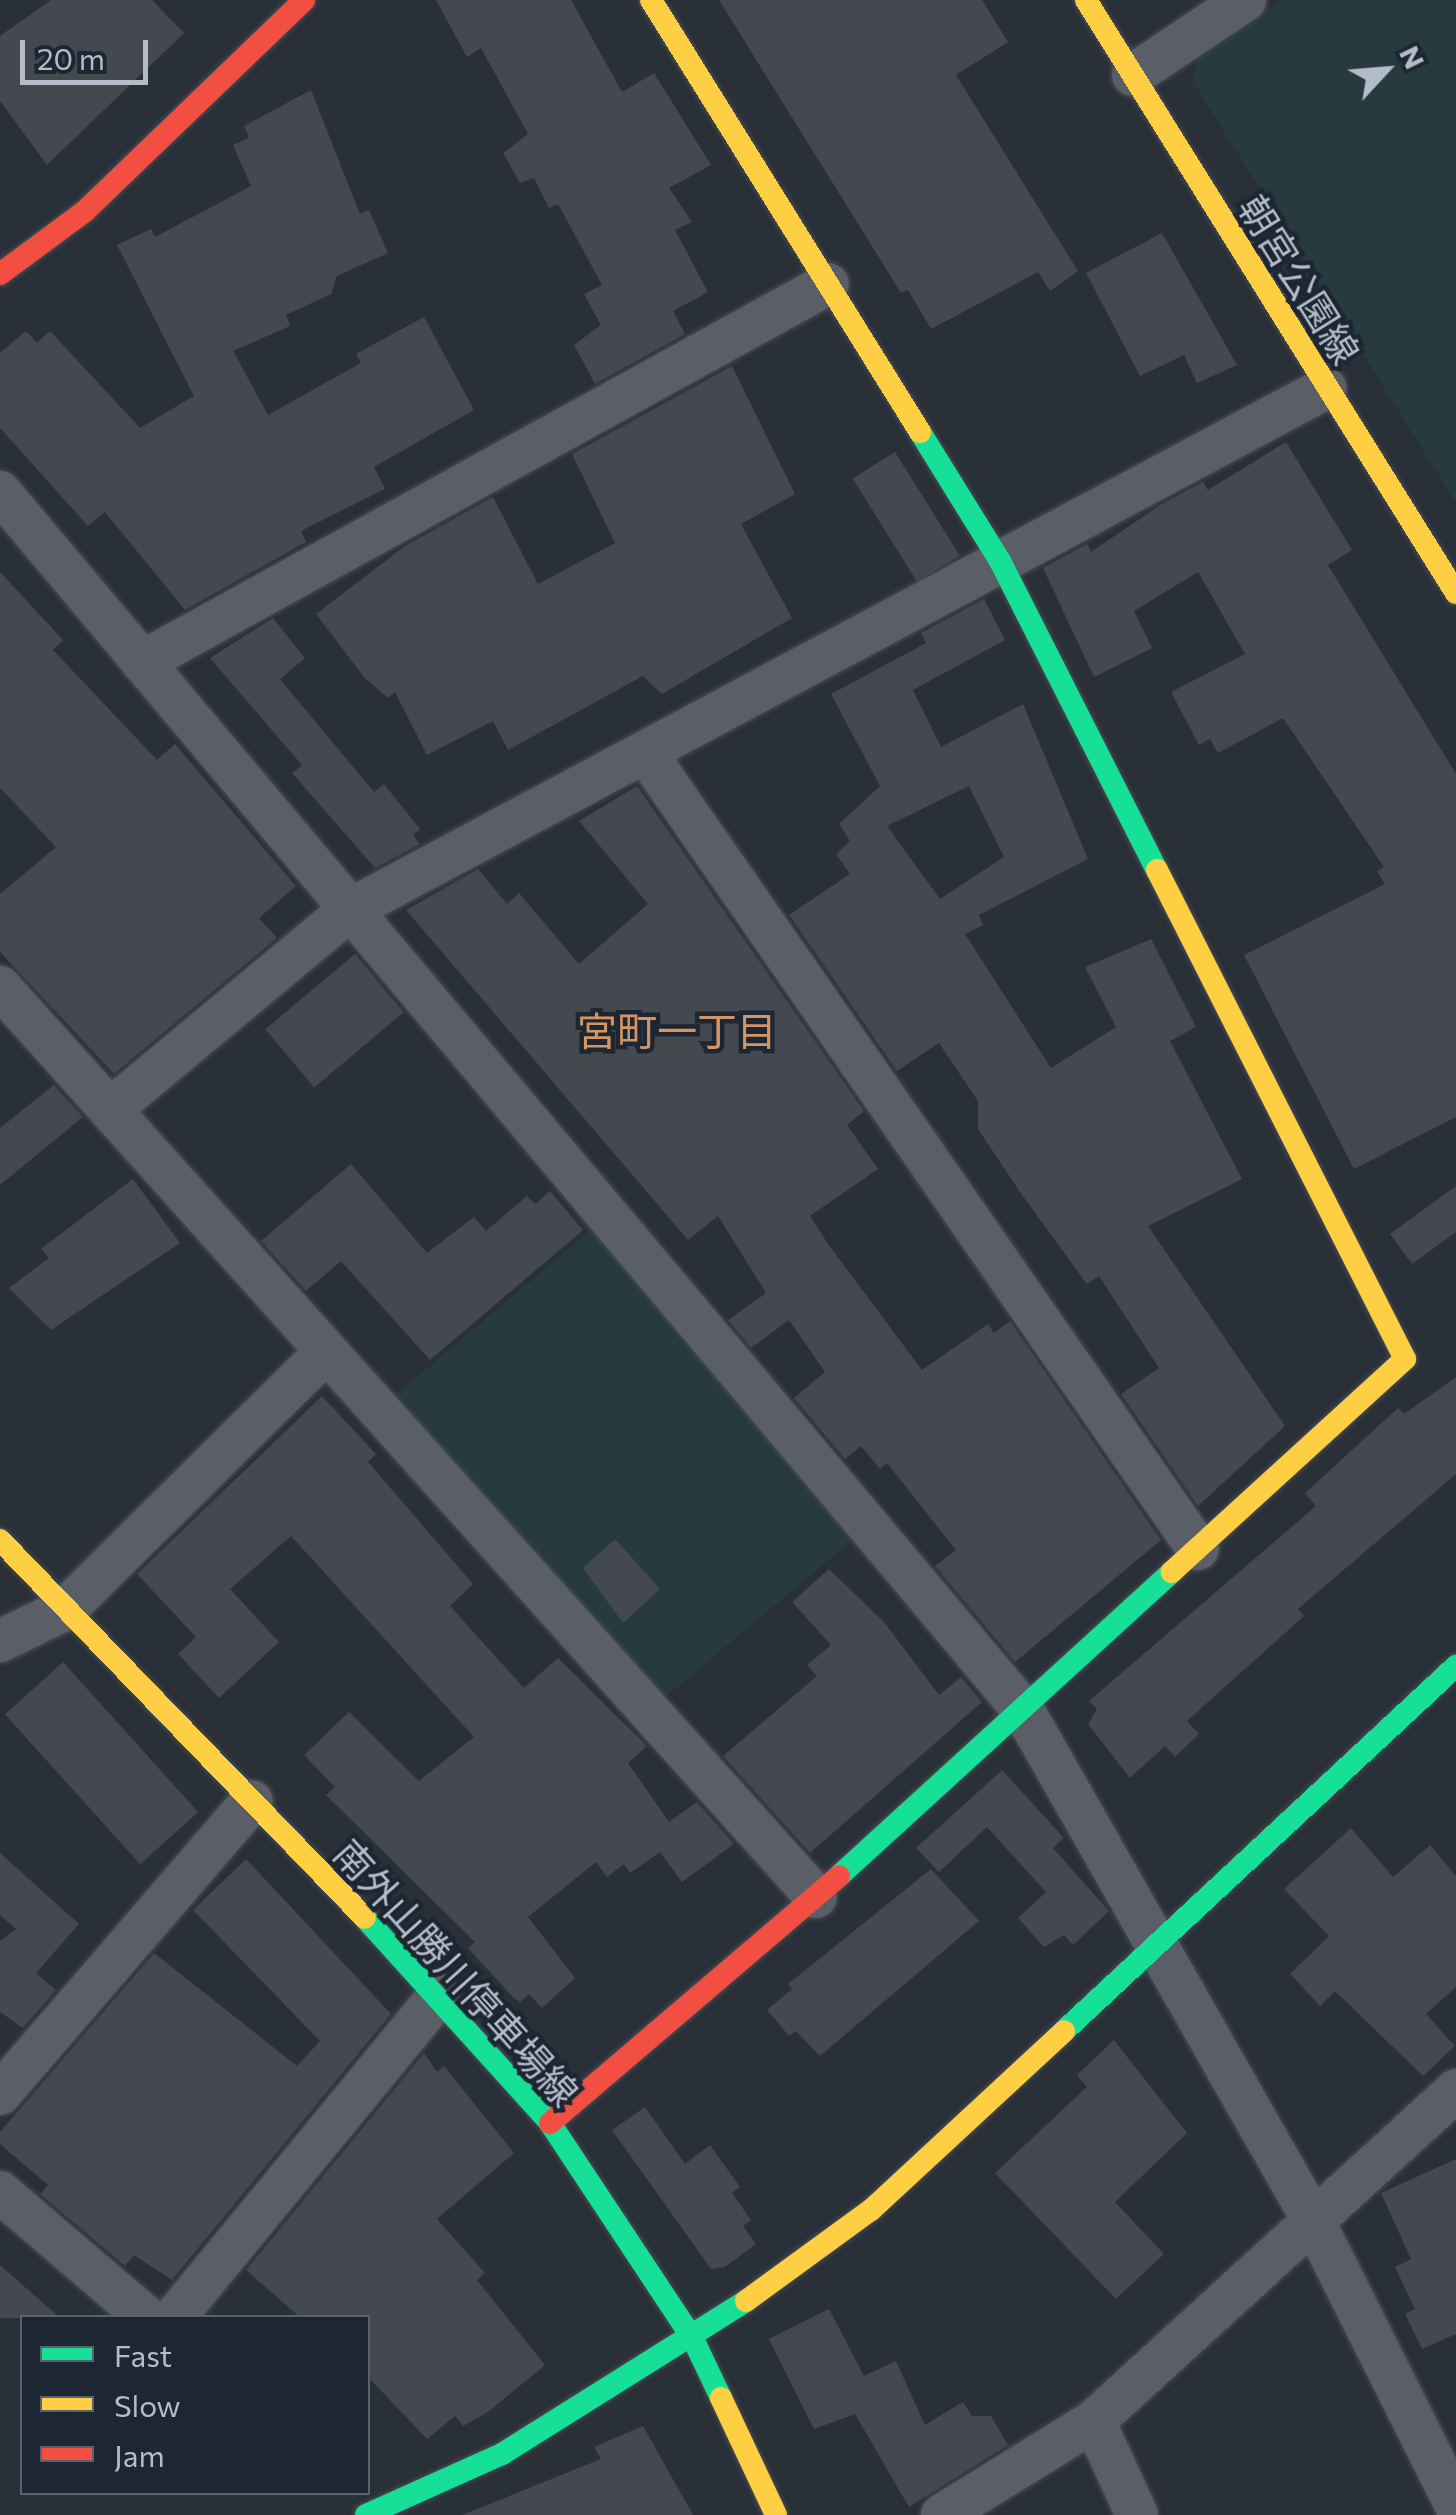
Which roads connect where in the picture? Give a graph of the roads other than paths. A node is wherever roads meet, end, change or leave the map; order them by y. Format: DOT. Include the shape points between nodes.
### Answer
graph roads {
  1 [pos="304,0"];
  2 [pos="651,0"];
  3 [pos="1086,0"];
  4 [pos="1245,0"];
  5 [pos="1133,75"];
  6 [pos="0,274"];
  7 [pos="828,284"];
  8 [pos="1326,388"];
  9 [pos="0,492"];
  10 [pos="1000,561"];
  11 [pos="1456,593"];
  12 [pos="142,662"];
  13 [pos="646,752"];
  14 [pos="351,909"];
  15 [pos="0,988"];
  16 [pos="112,1108"];
  17 [pos="323,1355"];
  18 [pos="0,1540"];
  19 [pos="1198,1549"];
  20 [pos="66,1608"];
  21 [pos="0,1641"];
  22 [pos="1456,1666"];
  23 [pos="1023,1710"];
  24 [pos="252,1801"];
  25 [pos="816,1897"];
  26 [pos="1156,1944"];
  27 [pos="439,1995"];
  28 [pos="1456,2090"];
  29 [pos="0,2094"];
  30 [pos="550,2123"];
  31 [pos="0,2192"];
  32 [pos="1314,2220"];
  33 [pos="144,2315"];
  34 [pos="176,2315"];
  35 [pos="693,2339"];
  36 [pos="1094,2421"];
  37 [pos="348,2495"];
  38 [pos="1456,2506"];
  39 [pos="368,2515"];
  40 [pos="776,2515"];
  41 [pos="942,2515"];
  42 [pos="1137,2515"];
  1 -- 6 [label="street" via="86,211"];
  2 -- 7 [label="street"];
  3 -- 5 [label="street, 朝宮公園線"];
  4 -- 5 [label="street"];
  5 -- 8 [label="street, 朝宮公園線"];
  7 -- 10 [label="street"];
  7 -- 12 [label="street"];
  8 -- 10 [label="street"];
  8 -- 11 [label="street, 朝宮公園線"];
  9 -- 12 [label="street"];
  10 -- 13 [label="street"];
  10 -- 19 [label="street" via="1405,1359"];
  12 -- 14 [label="street"];
  13 -- 14 [label="street"];
  13 -- 19 [label="street"];
  14 -- 16 [label="street"];
  14 -- 23 [label="street"];
  15 -- 16 [label="street"];
  16 -- 17 [label="street"];
  17 -- 20 [label="street"];
  17 -- 25 [label="street"];
  18 -- 20 [label="street, 南外山勝川停車場線"];
  19 -- 23 [label="street"];
  20 -- 21 [label="street"];
  20 -- 24 [label="street, 南外山勝川停車場線"];
  22 -- 26 [label="street"];
  23 -- 25 [label="street"];
  23 -- 26 [label="street"];
  24 -- 27 [label="street, 南外山勝川停車場線"];
  24 -- 29 [label="street"];
  25 -- 30 [label="street"];
  26 -- 32 [label="street"];
  26 -- 35 [label="street" via="871,2210"];
  27 -- 30 [label="street, 南外山勝川停車場線"];
  27 -- 34 [label="street"];
  28 -- 32 [label="street"];
  30 -- 35 [label="street, 南外山勝川停車場線"];
  31 -- 33 [label="street"];
  32 -- 36 [label="street"];
  32 -- 38 [label="street"];
  35 -- 39 [label="street" via="502,2454"];
  35 -- 40 [label="street, 南外山勝川停車場線"];
  36 -- 41 [label="street"];
  36 -- 42 [label="street"];
  37 -- 39 [label="street"];
}
